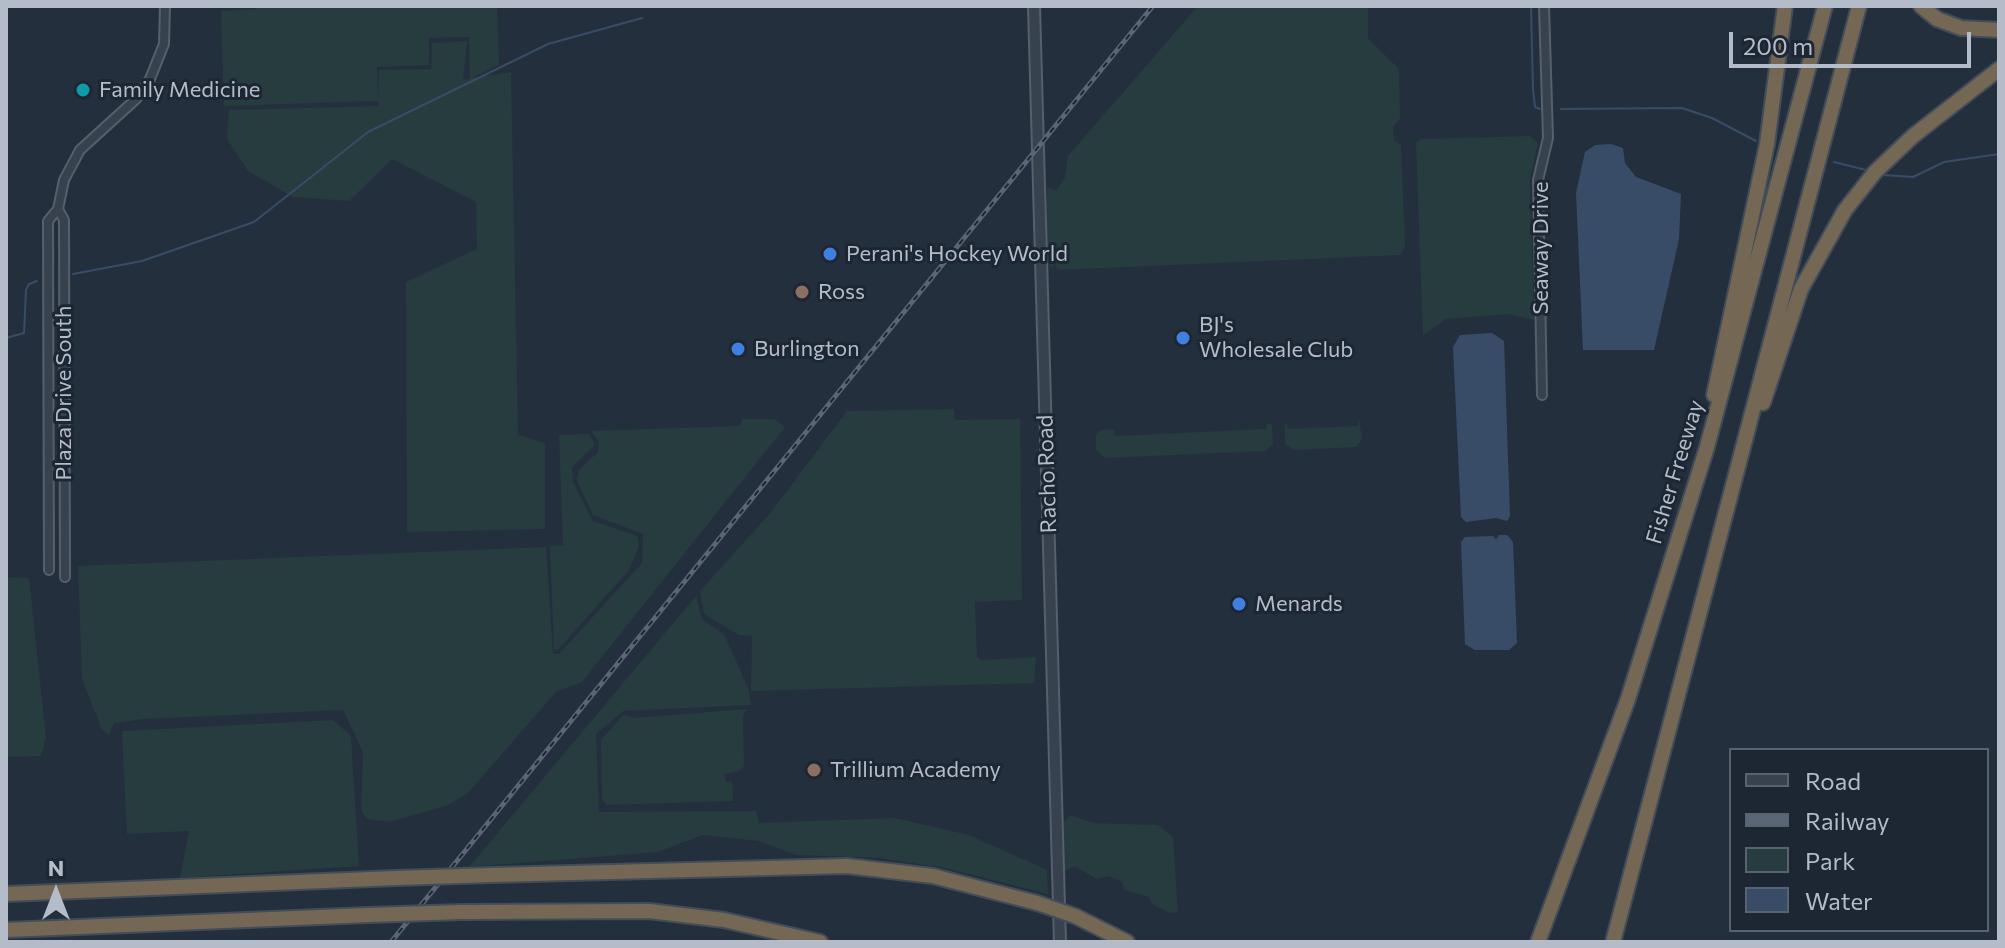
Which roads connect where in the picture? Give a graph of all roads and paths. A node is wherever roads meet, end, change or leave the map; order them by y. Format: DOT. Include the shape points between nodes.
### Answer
graph roads {
  1 [pos="165,6"];
  2 [pos="1034,6"];
  3 [pos="1544,6"];
  4 [pos="1787,6"];
  5 [pos="1825,6"];
  6 [pos="1859,6"];
  7 [pos="1921,6"];
  8 [pos="1999,30"];
  9 [pos="1999,69"];
  10 [pos="58,209"];
  11 [pos="64,372"];
  12 [pos="49,373"];
  13 [pos="1542,395"];
  14 [pos="1707,447"];
  15 [pos="1737,471"];
  16 [pos="49,485"];
  17 [pos="64,486"];
  18 [pos="49,546"];
  19 [pos="65,546"];
  20 [pos="49,570"];
  21 [pos="65,577"];
  22 [pos="6,894"];
  23 [pos="6,930"];
  24 [pos="820,942"];
  25 [pos="1060,942"];
  26 [pos="1127,942"];
  27 [pos="1538,942"];
  28 [pos="1613,942"];
  1 -- 10 [label="street, Plaza Drive South" via="164,44 150,79 136,99 80,150 64,180"];
  2 -- 25 [label="street, Racho Road"];
  3 -- 13 [label="street, Seaway Drive" via="1548,138 1538,180"];
  4 -- 14 [label="highway" via="1767,144"];
  5 -- 14 [label="highway, Fisher Freeway"];
  6 -- 15 [label="highway"];
  7 -- 8 [label="highway" via="1961,28"];
  9 -- 15 [label="highway" via="1913,136 1845,210 1795,304"];
  10 -- 11 [label="street, Plaza Drive South" via="64,220"];
  10 -- 12 [label="street, Plaza Drive South" via="48,221"];
  11 -- 12 [label="street"];
  11 -- 17 [label="street, Plaza Drive South"];
  12 -- 16 [label="street, Plaza Drive South"];
  14 -- 27 [label="highway, Fisher Freeway" via="1628,699"];
  15 -- 28 [label="highway"];
  16 -- 17 [label="street"];
  16 -- 18 [label="street, Plaza Drive South"];
  17 -- 19 [label="street, Plaza Drive South"];
  18 -- 19 [label="street"];
  18 -- 20 [label="street, Plaza Drive South"];
  19 -- 21 [label="street, Plaza Drive South"];
  22 -- 26 [label="highway, bridge" via="847,866 933,876 1037,903"];
  23 -- 24 [label="highway, bridge" via="462,912 649,911 737,922"];
}
